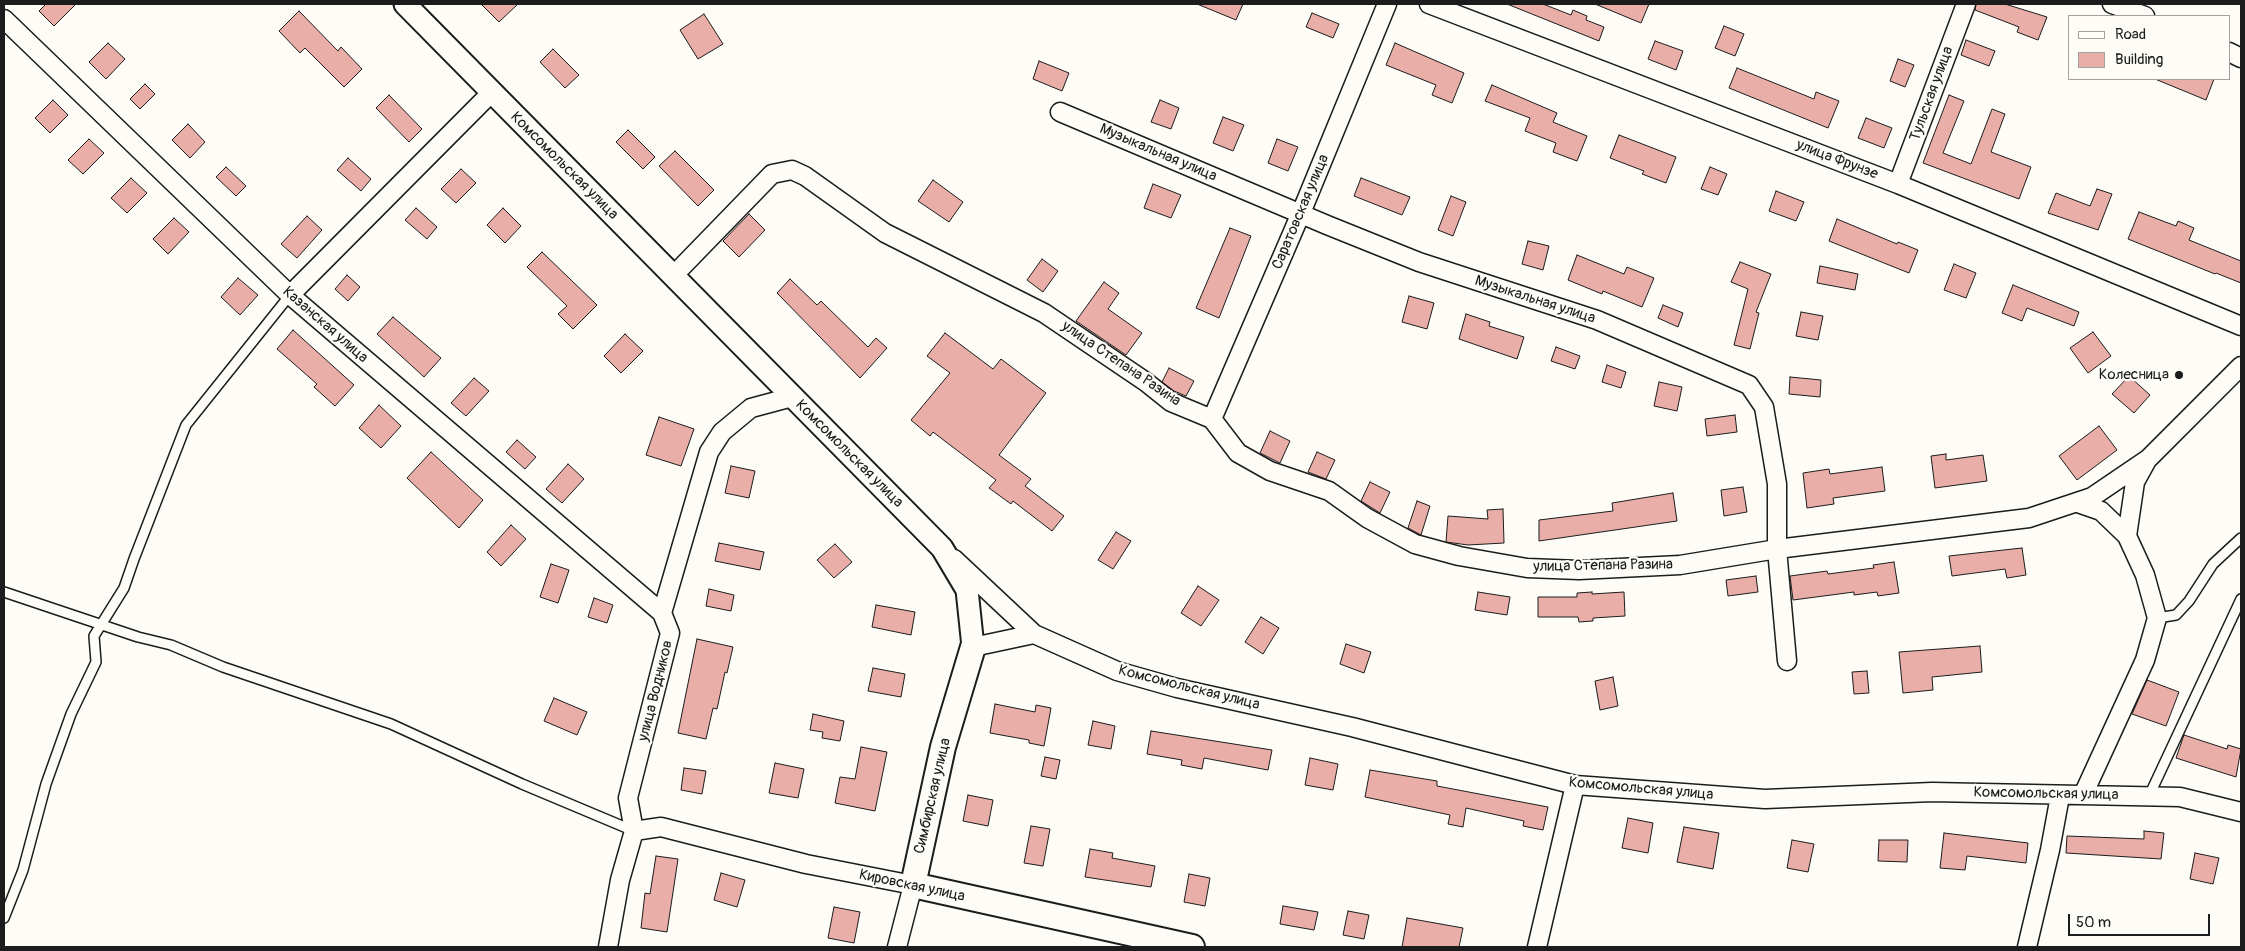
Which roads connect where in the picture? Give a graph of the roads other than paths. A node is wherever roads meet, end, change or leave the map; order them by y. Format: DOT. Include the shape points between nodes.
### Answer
graph roads {
  1 [pos="405,4"];
  2 [pos="1387,4"];
  3 [pos="1429,4"];
  4 [pos="1966,4"];
  5 [pos="2112,4"];
  6 [pos="2142,15"];
  7 [pos="4,19"];
  8 [pos="491,93"];
  9 [pos="1060,112"];
  10 [pos="1898,184"];
  11 [pos="1301,213"];
  12 [pos="673,276"];
  13 [pos="290,295"];
  14 [pos="2241,326"];
  15 [pos="2241,366"];
  16 [pos="792,397"];
  17 [pos="1212,419"];
  18 [pos="2148,459"];
  19 [pos="2078,503"];
  20 [pos="2127,536"];
  21 [pos="2241,538"];
  22 [pos="942,548"];
  23 [pos="1777,549"];
  24 [pos="4,592"];
  25 [pos="2241,599"];
  26 [pos="662,613"];
  27 [pos="2157,618"];
  28 [pos="102,624"];
  29 [pos="1034,634"];
  30 [pos="973,647"];
  31 [pos="1787,660"];
  32 [pos="1575,785"];
  33 [pos="2083,795"];
  34 [pos="2060,796"];
  35 [pos="2149,796"];
  36 [pos="2241,812"];
  37 [pos="634,831"];
  38 [pos="913,885"];
  39 [pos="4,918"];
  40 [pos="608,947"];
  41 [pos="897,947"];
  42 [pos="1192,947"];
  43 [pos="1537,947"];
  44 [pos="2027,947"];
  1 -- 8 [label="street, Комсомольская улица"];
  2 -- 11 [label="street, Саратовская улица"];
  3 -- 10 [label="street, улица Фрунзе"];
  4 -- 10 [label="street, Тульская улица"];
  5 -- 6 [label="street"];
  7 -- 13 [label="street, Казанская улица"];
  8 -- 12 [label="street, Комсомольская улица"];
  8 -- 13 [label="street"];
  9 -- 11 [label="street, Музыкальная улица"];
  10 -- 14 [label="street, улица Фрунзе"];
  11 -- 17 [label="street, Саратовская улица"];
  11 -- 23 [label="street, Музыкальная улица" via="1419,262 1597,320 1749,386 1764,407 1777,484"];
  12 -- 16 [label="street, Комсомольская улица"];
  12 -- 17 [label="street, улица Степана Разина" via="772,174 792,170 812,180 885,233 1044,313 1171,402"];
  13 -- 26 [label="street, Казанская улица"];
  13 -- 28 [label="lane" via="186,425 124,588"];
  15 -- 18 [label="street, улица Степана Разина"];
  16 -- 22 [label="street, Комсомольская улица"];
  16 -- 26 [label="street" via="751,408 722,432 709,452"];
  17 -- 23 [label="street, улица Степана Разина" via="1238,453 1270,471 1329,491 1367,518 1415,544 1459,556 1527,568 1579,570 1680,565"];
  18 -- 19 [label="street, улица Степана Разина"];
  18 -- 20 [label="street" via="2135,482"];
  19 -- 20 [label="street" via="2101,511"];
  19 -- 23 [label="street, улица Степана Разина" via="2029,518"];
  20 -- 27 [label="street" via="2145,575"];
  21 -- 27 [label="lane" via="2213,564 2176,615"];
  22 -- 29 [label="street, Комсомольская улица"];
  22 -- 30 [label="street, Комсомольская улица" via="967,590"];
  23 -- 31 [label="street, Музыкальная улица"];
  24 -- 28 [label="lane"];
  25 -- 35 [label="lane"];
  26 -- 37 [label="street, улица Водников" via="670,633 628,798"];
  27 -- 33 [label="street" via="2145,660"];
  28 -- 37 [label="lane" via="171,645 223,667 391,724"];
  28 -- 39 [label="lane" via="94,636 96,662 70,714 46,784 23,870"];
  29 -- 30 [label="street"];
  29 -- 32 [label="street, Комсомольская улица" via="1117,671"];
  30 -- 38 [label="main road, Симбирская улица" via="943,747"];
  32 -- 34 [label="street, Комсомольская улица" via="1765,799 1932,792"];
  32 -- 43 [label="street"];
  33 -- 34 [label="street, Комсомольская улица"];
  33 -- 35 [label="street, Комсомольская улица"];
  34 -- 44 [label="street"];
  35 -- 36 [label="street, Комсомольская улица" via="2180,796"];
  37 -- 38 [label="street, Кировская улица" via="661,827 797,862"];
  37 -- 40 [label="street, улица Водников" via="620,880"];
  38 -- 41 [label="street, Симбирская улица"];
  38 -- 42 [label="main road, Кировская улица"];
}
